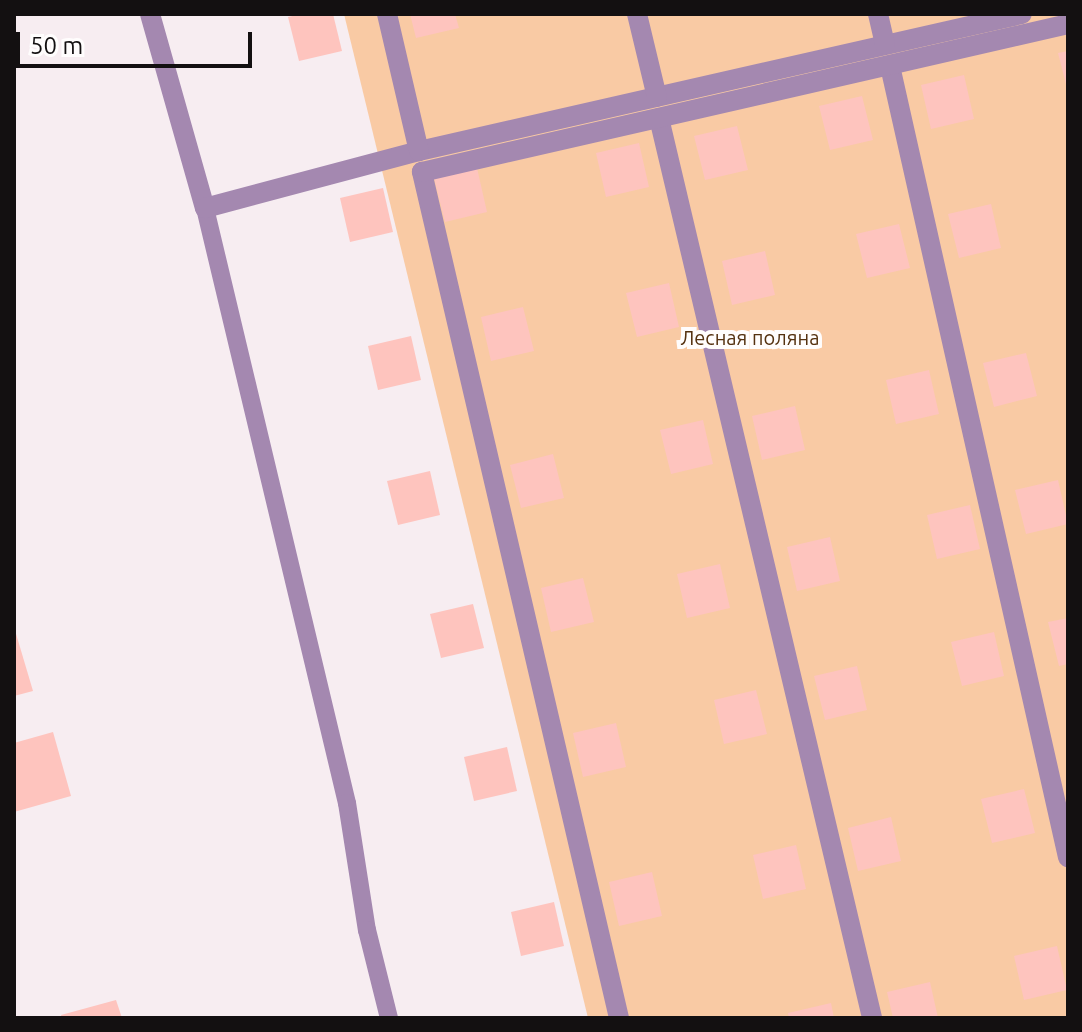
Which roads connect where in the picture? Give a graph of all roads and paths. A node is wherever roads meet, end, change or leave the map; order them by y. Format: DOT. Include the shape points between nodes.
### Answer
graph roads {
  1 [pos="150,14"];
  2 [pos="387,14"];
  3 [pos="637,14"];
  4 [pos="878,14"];
  5 [pos="1022,14"];
  6 [pos="1068,24"];
  7 [pos="885,44"];
  8 [pos="890,66"];
  9 [pos="657,97"];
  10 [pos="659,118"];
  11 [pos="419,151"];
  12 [pos="205,208"];
  13 [pos="1068,857"];
  14 [pos="389,1018"];
  15 [pos="619,1018"];
  16 [pos="872,1018"];
  1 -- 12 [label="street"];
  2 -- 11 [label="street"];
  3 -- 9 [label="street"];
  4 -- 7 [label="street"];
  5 -- 7 [label="street"];
  6 -- 8 [label="street"];
  7 -- 9 [label="street"];
  8 -- 10 [label="street"];
  8 -- 13 [label="street"];
  9 -- 11 [label="street"];
  10 -- 15 [label="street" via="422,172"];
  10 -- 16 [label="street"];
  11 -- 12 [label="street"];
  12 -- 14 [label="lane" via="347,803 367,930"];
}
